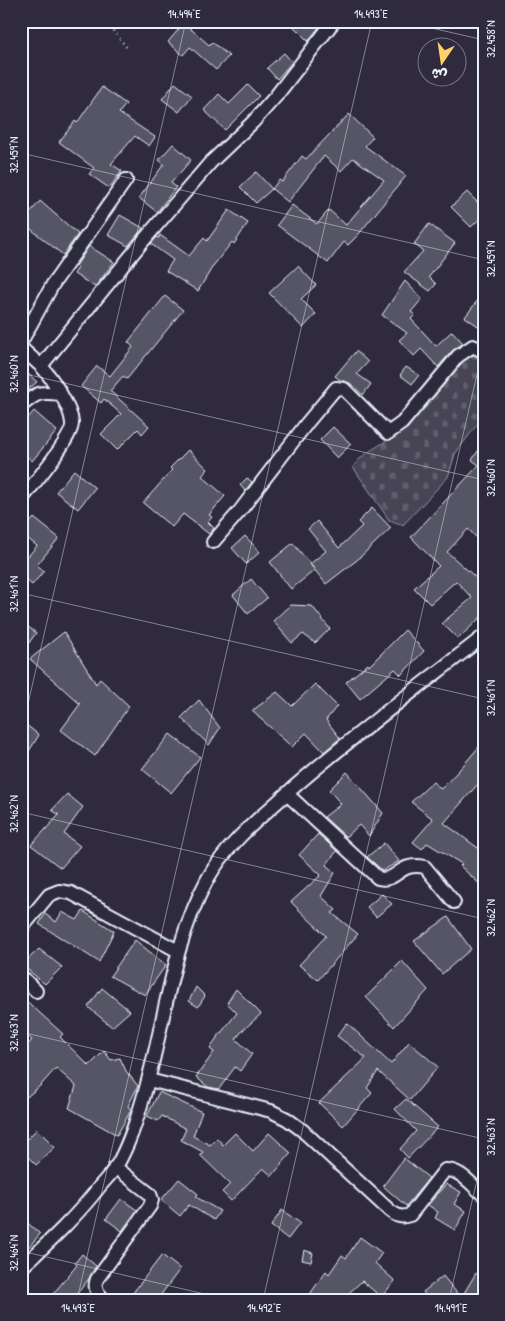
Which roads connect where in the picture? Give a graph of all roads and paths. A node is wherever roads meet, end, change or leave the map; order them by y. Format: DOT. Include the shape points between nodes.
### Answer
graph roads {
  1 [pos="111,21"];
  2 [pos="334,21"];
  3 [pos="127,48"];
  4 [pos="126,180"];
  5 [pos="21,342"];
  6 [pos="21,348"];
  7 [pos="484,352"];
  8 [pos="41,366"];
  9 [pos="60,394"];
  10 [pos="21,406"];
  11 [pos="21,500"];
  12 [pos="213,542"];
  13 [pos="484,636"];
  14 [pos="287,794"];
  15 [pos="454,902"];
  16 [pos="21,929"];
  17 [pos="178,950"];
  18 [pos="21,976"];
  19 [pos="36,992"];
  20 [pos="149,1080"];
  21 [pos="115,1167"];
  22 [pos="484,1195"];
  23 [pos="21,1268"];
  24 [pos="104,1300"];
  1 -- 3 [label="path" via="112,29"];
  2 -- 8 [label="street" via="276,96 215,158"];
  4 -- 5 [label="street" via="53,284"];
  6 -- 8 [label="street"];
  7 -- 12 [label="street" via="473,346 458,356 402,423 388,433 344,389 336,388"];
  8 -- 9 [label="street"];
  9 -- 10 [label="street" via="40,392"];
  9 -- 11 [label="street" via="73,425 68,438"];
  13 -- 14 [label="street"];
  14 -- 15 [label="street" via="378,878 389,878 412,865 425,867"];
  14 -- 17 [label="street" via="250,826 208,878"];
  16 -- 17 [label="street" via="49,896 59,890"];
  17 -- 20 [label="street"];
  18 -- 19 [label="street"];
  20 -- 21 [label="street" via="133,1129"];
  20 -- 22 [label="street" via="271,1110 302,1130 398,1217 410,1215 445,1170 459,1173"];
  21 -- 23 [label="street" via="88,1202"];
  21 -- 24 [label="street" via="150,1194 152,1200 94,1285"];
}
